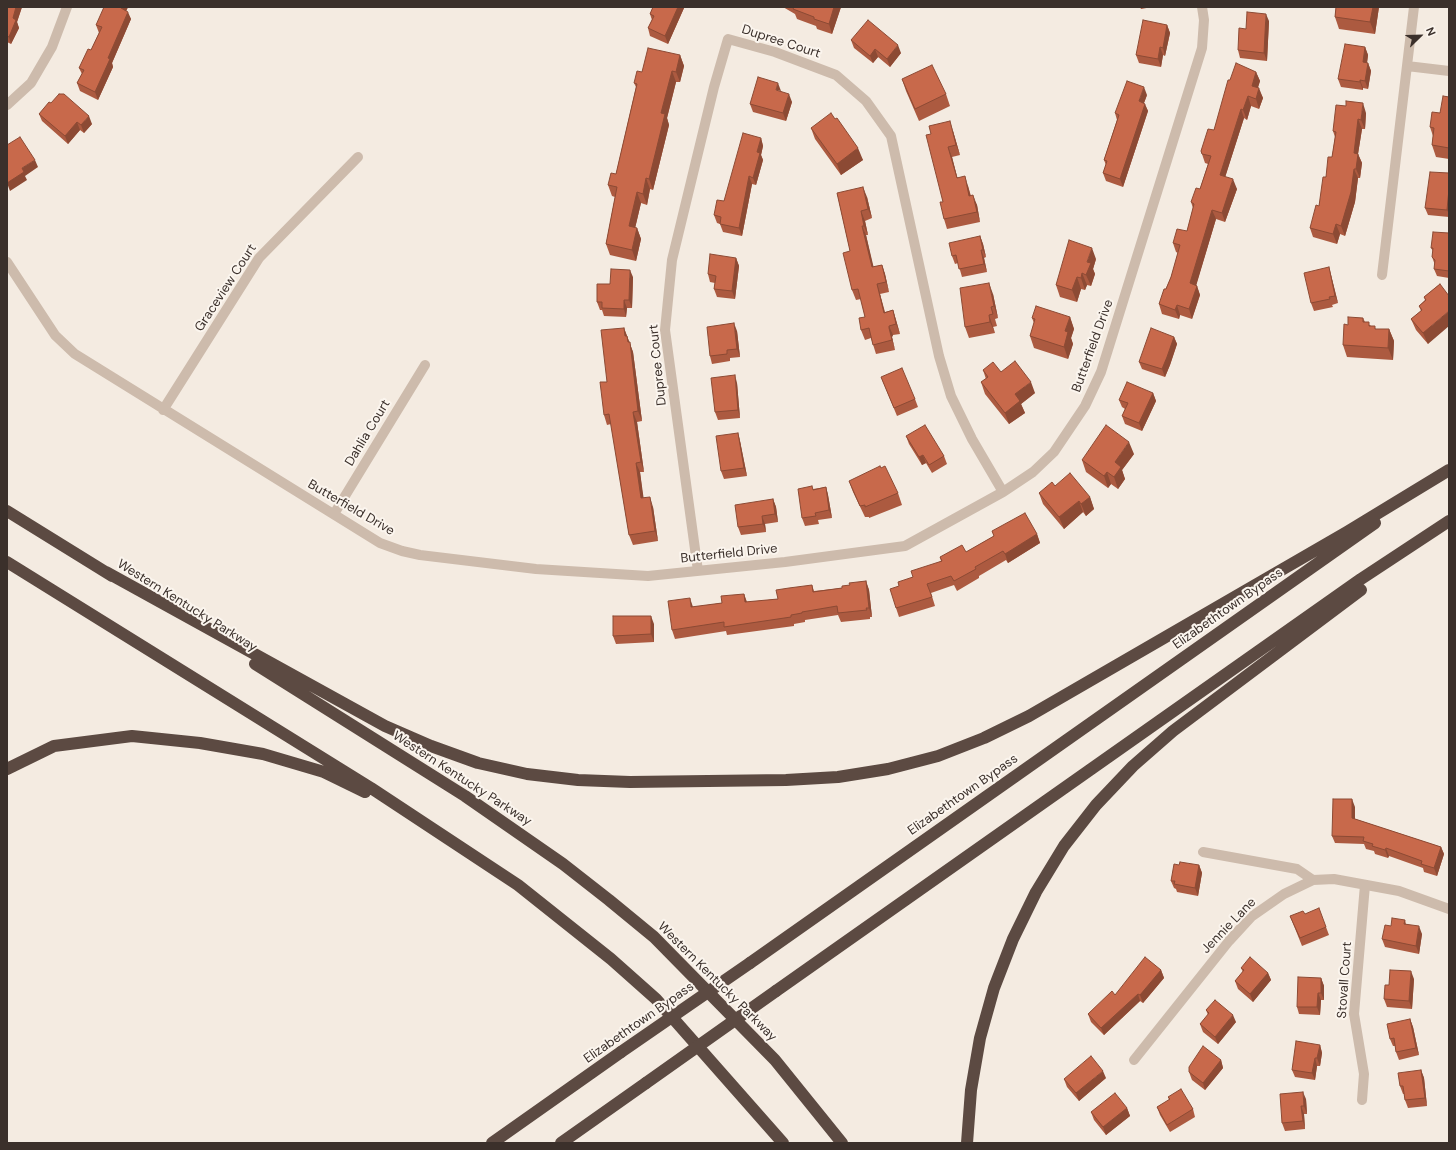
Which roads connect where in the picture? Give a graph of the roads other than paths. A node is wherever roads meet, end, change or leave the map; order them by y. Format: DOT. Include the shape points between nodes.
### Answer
graph roads {
  1 [pos="67,7"];
  2 [pos="1202,7"];
  3 [pos="1414,7"];
  4 [pos="1407,66"];
  5 [pos="1449,72"];
  6 [pos="7,105"];
  7 [pos="358,157"];
  8 [pos="7,262"];
  9 [pos="1382,275"];
  10 [pos="425,365"];
  11 [pos="163,410"];
  12 [pos="1449,470"];
  13 [pos="1003,492"];
  14 [pos="7,511"];
  15 [pos="334,514"];
  16 [pos="1449,522"];
  17 [pos="1438,529"];
  18 [pos="7,562"];
  19 [pos="698,571"];
  20 [pos="106,572"];
  21 [pos="7,769"];
  22 [pos="428,824"];
  23 [pos="1203,852"];
  24 [pos="1313,880"];
  25 [pos="1365,885"];
  26 [pos="1449,910"];
  27 [pos="1134,1060"];
  28 [pos="1362,1100"];
  29 [pos="492,1143"];
  30 [pos="561,1143"];
  31 [pos="783,1143"];
  32 [pos="842,1143"];
  33 [pos="967,1143"];
  1 -- 6 [label="street" via="52,47 31,84"];
  2 -- 13 [label="street, Butterfield Drive" via="1202,48 1101,372 1085,406 1054,452 1033,472"];
  3 -- 4 [label="street"];
  4 -- 5 [label="street"];
  4 -- 9 [label="street"];
  7 -- 11 [label="street, Graceview Court" via="259,258"];
  8 -- 11 [label="street, Butterfield Drive" via="65,346"];
  10 -- 15 [label="street, Dahlia Court"];
  11 -- 15 [label="street, Butterfield Drive"];
  12 -- 20 [label="highway" via="1029,716 984,738 938,756 888,769 838,777 630,782 578,780 527,774 478,763 385,726"];
  12 -- 29 [label="highway, Elizabethtown Bypass, bridge"];
  13 -- 19 [label="street, Butterfield Drive" via="905,546"];
  13 -- 19 [label="street, Dupree Court" via="972,439 951,396 939,356 891,136 866,101 836,75 775,52 728,39 672,260 665,330"];
  14 -- 20 [label="highway, Western Kentucky Parkway"];
  15 -- 19 [label="street, Butterfield Drive" via="380,543 420,555 536,569 648,576"];
  16 -- 17 [label="highway"];
  17 -- 30 [label="highway, bridge" via="1361,580"];
  17 -- 33 [label="highway" via="1173,731 1132,766 1068,840 1036,892 1013,939 994,988 980,1038 971,1090"];
  18 -- 22 [label="highway"];
  20 -- 32 [label="highway, Western Kentucky Parkway" via="465,796 563,864 660,943 775,1060"];
  21 -- 22 [label="highway" via="54,746 132,736 200,743 263,754 324,772"];
  22 -- 31 [label="highway" via="518,885 617,964 656,999"];
  23 -- 24 [label="street" via="1297,869"];
  24 -- 25 [label="street, Jennie Lane" via="1334,879"];
  24 -- 27 [label="street, Jennie Lane" via="1274,900 1252,918 1224,947"];
  25 -- 26 [label="street, Jennie Lane" via="1399,891"];
  25 -- 28 [label="street, Stovall Court" via="1354,1014 1364,1074"];
}
